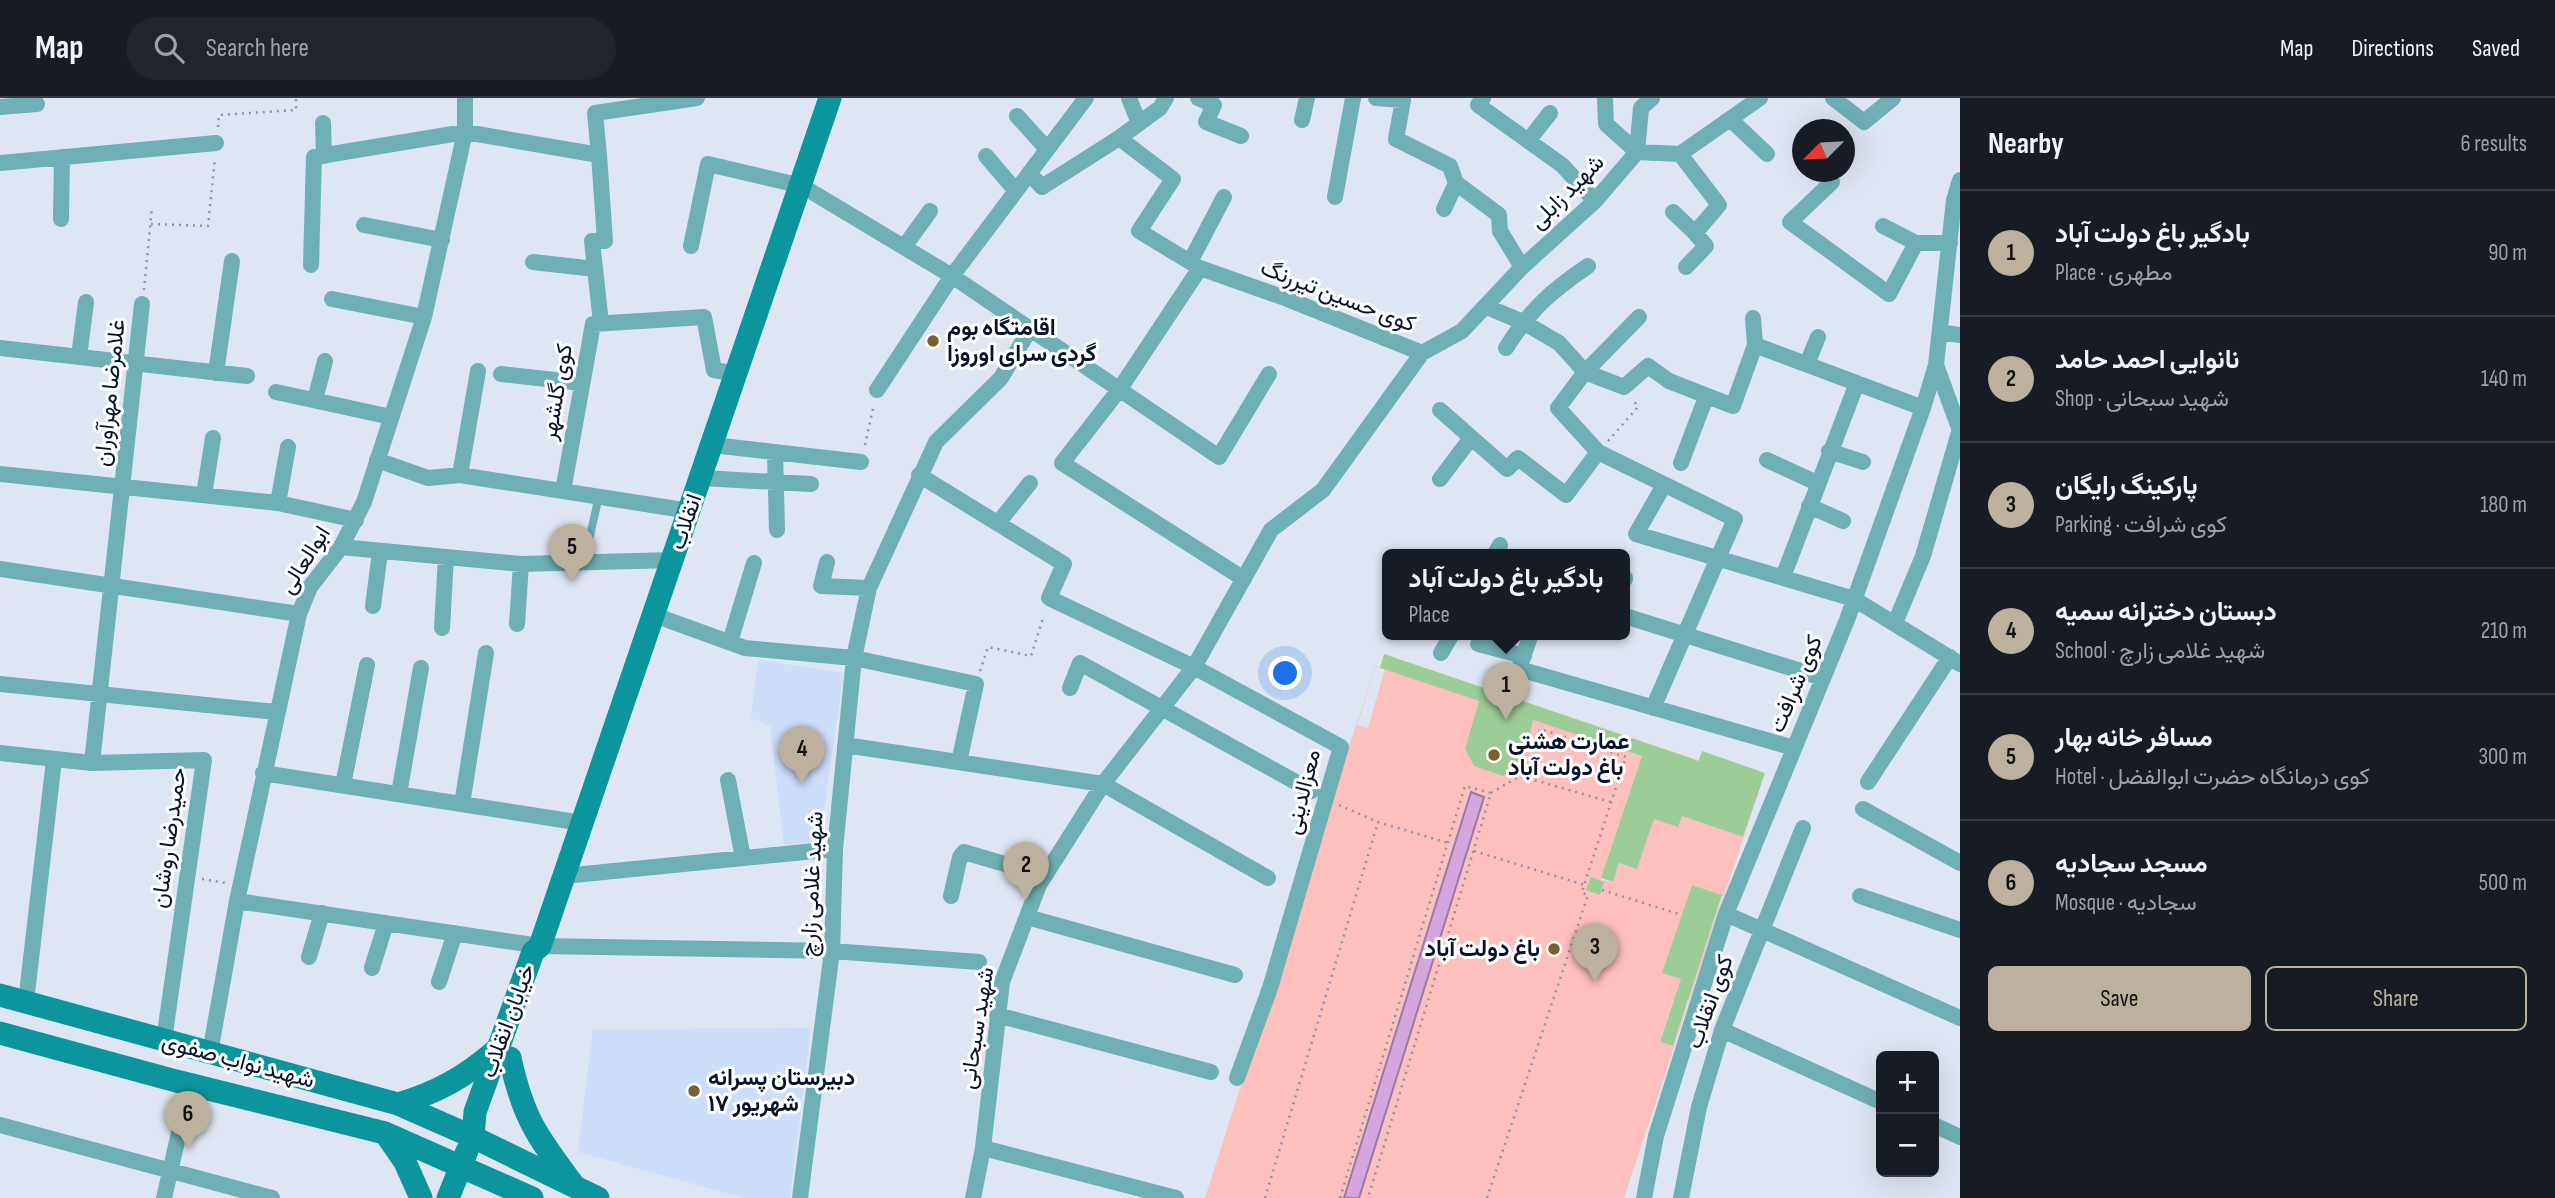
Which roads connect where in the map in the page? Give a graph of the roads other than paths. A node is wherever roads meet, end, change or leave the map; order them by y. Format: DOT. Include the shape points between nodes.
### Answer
graph roads {
  1 [pos="465,98"];
  2 [pos="697,98"];
  3 [pos="830,98"];
  4 [pos="1086,98"];
  5 [pos="1129,98"];
  6 [pos="1166,98"];
  7 [pos="1198,98"];
  8 [pos="1307,98"];
  9 [pos="1353,98"];
  10 [pos="1376,98"];
  11 [pos="1483,98"];
  12 [pos="1605,98"];
  13 [pos="1652,98"];
  14 [pos="1760,98"];
  15 [pos="1833,98"];
  16 [pos="1892,98"];
  17 [pos="1392,99"];
  18 [pos="0,102"];
  19 [pos="37,104"];
  20 [pos="595,105"];
  21 [pos="1550,113"];
  22 [pos="1017,116"];
  23 [pos="1730,119"];
  24 [pos="1302,120"];
  25 [pos="1139,122"];
  26 [pos="323,123"];
  27 [pos="465,132"];
  28 [pos="1241,136"];
  29 [pos="1119,138"];
  30 [pos="1528,141"];
  31 [pos="216,143"];
  32 [pos="1047,149"];
  33 [pos="1637,152"];
  34 [pos="1767,154"];
  35 [pos="599,155"];
  36 [pos="1680,155"];
  37 [pos="324,156"];
  38 [pos="986,156"];
  39 [pos="62,157"];
  40 [pos="0,163"];
  41 [pos="1029,173"];
  42 [pos="1960,180"];
  43 [pos="1832,182"];
  44 [pos="1456,183"];
  45 [pos="802,186"];
  46 [pos="1016,191"];
  47 [pos="1224,197"];
  48 [pos="1335,197"];
  49 [pos="1595,201"];
  50 [pos="1444,209"];
  51 [pos="930,211"];
  52 [pos="1673,212"];
  53 [pos="61,219"];
  54 [pos="364,225"];
  55 [pos="1883,226"];
  56 [pos="1695,233"];
  57 [pos="442,240"];
  58 [pos="1916,243"];
  59 [pos="1950,243"];
  60 [pos="691,246"];
  61 [pos="904,247"];
  62 [pos="232,261"];
  63 [pos="533,262"];
  64 [pos="311,265"];
  65 [pos="1195,265"];
  66 [pos="1588,266"];
  67 [pos="1522,267"];
  68 [pos="1686,267"];
  69 [pos="595,269"];
  70 [pos="951,276"];
  71 [pos="332,299"];
  72 [pos="86,302"];
  73 [pos="142,304"];
  74 [pos="1487,307"];
  75 [pos="424,317"];
  76 [pos="1639,317"];
  77 [pos="1753,318"];
  78 [pos="1522,321"];
  79 [pos="601,323"];
  80 [pos="1030,329"];
  81 [pos="1940,332"];
  82 [pos="1960,335"];
  83 [pos="1818,337"];
  84 [pos="1755,345"];
  85 [pos="0,348"];
  86 [pos="1506,348"];
  87 [pos="1422,354"];
  88 [pos="79,357"];
  89 [pos="325,361"];
  90 [pos="137,363"];
  91 [pos="1807,365"];
  92 [pos="1936,365"];
  93 [pos="478,371"];
  94 [pos="1585,372"];
  95 [pos="216,373"];
  96 [pos="737,373"];
  97 [pos="501,374"];
  98 [pos="1269,374"];
  99 [pos="247,376"];
  100 [pos="582,383"];
  101 [pos="1857,383"];
  102 [pos="877,390"];
  103 [pos="1119,390"];
  104 [pos="276,392"];
  105 [pos="1706,397"];
  106 [pos="315,400"];
  107 [pos="1923,408"];
  108 [pos="1440,410"];
  109 [pos="391,417"];
  110 [pos="1959,429"];
  111 [pos="213,438"];
  112 [pos="1471,438"];
  113 [pos="713,445"];
  114 [pos="288,447"];
  115 [pos="1829,451"];
  116 [pos="775,452"];
  117 [pos="1598,452"];
  118 [pos="377,460"];
  119 [pos="1767,460"];
  120 [pos="861,462"];
  121 [pos="1863,462"];
  122 [pos="1681,463"];
  123 [pos="0,474"];
  124 [pos="460,475"];
  125 [pos="919,475"];
  126 [pos="701,478"];
  127 [pos="1440,480"];
  128 [pos="775,481"];
  129 [pos="1030,483"];
  130 [pos="1817,483"];
  131 [pos="811,484"];
  132 [pos="122,485"];
  133 [pos="1664,485"];
  134 [pos="564,491"];
  135 [pos="204,495"];
  136 [pos="599,496"];
  137 [pos="278,503"];
  138 [pos="1809,506"];
  139 [pos="690,511"];
  140 [pos="356,520"];
  141 [pos="1843,521"];
  142 [pos="998,523"];
  143 [pos="776,530"];
  144 [pos="341,547"];
  145 [pos="380,552"];
  146 [pos="446,557"];
  147 [pos="1719,557"];
  148 [pos="673,560"];
  149 [pos="584,562"];
  150 [pos="827,562"];
  151 [pos="754,563"];
  152 [pos="521,564"];
  153 [pos="0,569"];
  154 [pos="1783,577"];
  155 [pos="1244,579"];
  156 [pos="110,584"];
  157 [pos="869,587"];
  158 [pos="1854,599"];
  159 [pos="373,606"];
  160 [pos="299,614"];
  161 [pos="654,615"];
  162 [pos="1630,618"];
  163 [pos="1895,623"];
  164 [pos="517,624"];
  165 [pos="442,628"];
  166 [pos="1684,635"];
  167 [pos="1449,640"];
  168 [pos="1529,640"];
  169 [pos="730,642"];
  170 [pos="1478,644"];
  171 [pos="485,653"];
  172 [pos="1441,653"];
  173 [pos="854,658"];
  174 [pos="1955,661"];
  175 [pos="1522,663"];
  176 [pos="367,666"];
  177 [pos="1194,667"];
  178 [pos="421,668"];
  179 [pos="1823,678"];
  180 [pos="0,684"];
  181 [pos="1070,688"];
  182 [pos="98,693"];
  183 [pos="1653,708"];
  184 [pos="1160,709"];
  185 [pos="276,712"];
  186 [pos="845,745"];
  187 [pos="1794,748"];
  188 [pos="0,753"];
  189 [pos="54,760"];
  190 [pos="959,762"];
  191 [pos="92,763"];
  192 [pos="263,773"];
  193 [pos="728,780"];
  194 [pos="1868,782"];
  195 [pos="1103,784"];
  196 [pos="343,785"];
  197 [pos="1312,791"];
  198 [pos="399,794"];
  199 [pos="463,804"];
  200 [pos="1863,809"];
  201 [pos="582,823"];
  202 [pos="1803,828"];
  203 [pos="835,849"];
  204 [pos="744,858"];
  205 [pos="1960,863"];
  206 [pos="564,876"];
  207 [pos="1045,876"];
  208 [pos="1269,878"];
  209 [pos="239,893"];
  210 [pos="951,896"];
  211 [pos="1860,896"];
  212 [pos="322,913"];
  213 [pos="1726,914"];
  214 [pos="1027,917"];
  215 [pos="386,923"];
  216 [pos="1761,929"];
  217 [pos="1960,930"];
  218 [pos="455,933"];
  219 [pos="540,946"];
  220 [pos="832,951"];
  221 [pos="309,957"];
  222 [pos="979,962"];
  223 [pos="372,968"];
  224 [pos="1235,975"];
  225 [pos="439,982"];
  226 [pos="0,995"];
  227 [pos="26,1002"];
  228 [pos="997,1014"];
  229 [pos="1960,1018"];
  230 [pos="1722,1030"];
  231 [pos="0,1033"];
  232 [pos="164,1040"];
  233 [pos="210,1053"];
  234 [pos="504,1054"];
  235 [pos="1211,1072"];
  236 [pos="1237,1078"];
  237 [pos="190,1085"];
  238 [pos="1876,1100"];
  239 [pos="398,1104"];
  240 [pos="0,1125"];
  241 [pos="1939,1127"];
  242 [pos="385,1133"];
  243 [pos="473,1136"];
  244 [pos="1960,1137"];
  245 [pos="983,1148"];
  246 [pos="461,1165"];
  247 [pos="171,1171"];
  248 [pos="574,1186"];
  249 [pos="164,1198"];
  250 [pos="272,1198"];
  251 [pos="421,1198"];
  252 [pos="448,1198"];
  253 [pos="532,1198"];
  254 [pos="598,1198"];
  255 [pos="800,1198"];
  256 [pos="973,1198"];
  257 [pos="1176,1198"];
  258 [pos="1644,1198"];
  259 [pos="1681,1198"];
  1 -- 27 [label="street, ابوالعالی"];
  2 -- 20 [label="street"];
  3 -- 45 [label="main road, انقلاب"];
  4 -- 32 [label="street"];
  5 -- 25 [label="street"];
  6 -- 25 [label="street"];
  7 -- 28 [label="street" via="1214,105 1206,122"];
  8 -- 24 [label="street"];
  9 -- 48 [label="street"];
  10 -- 17 [label="street"];
  11 -- 30 [label="street" via="1478,106"];
  12 -- 33 [label="street" via="1606,124"];
  13 -- 33 [label="street" via="1641,108"];
  14 -- 23 [label="street"];
  15 -- 16 [label="street" via="1864,122"];
  17 -- 44 [label="street" via="1403,100 1396,139 1450,166"];
  18 -- 19 [label="street"];
  20 -- 35 [label="street"];
  21 -- 30 [label="street"];
  22 -- 32 [label="street"];
  23 -- 34 [label="street"];
  23 -- 36 [label="street"];
  25 -- 29 [label="street"];
  26 -- 37 [label="street"];
  27 -- 35 [label="street"];
  27 -- 37 [label="street"];
  27 -- 57 [label="street, ابوالعالی"];
  29 -- 41 [label="street" via="1042,187"];
  29 -- 65 [label="street, کوی حسین تیررنگ" via="1173,179 1139,231"];
  30 -- 49 [label="street" via="1562,165"];
  31 -- 39 [label="street"];
  32 -- 41 [label="street"];
  33 -- 36 [label="street, شهید زابلی"];
  33 -- 49 [label="street, شهید زابلی"];
  35 -- 69 [label="street" via="605,241 592,241"];
  36 -- 56 [label="street" via="1719,205"];
  37 -- 64 [label="street" via="314,158"];
  38 -- 46 [label="street"];
  39 -- 40 [label="street"];
  39 -- 53 [label="street"];
  41 -- 46 [label="street"];
  42 -- 59 [label="street, کوی شرافت"];
  43 -- 58 [label="street" via="1790,222 1889,294"];
  44 -- 50 [label="street"];
  44 -- 67 [label="street" via="1499,215 1500,231"];
  45 -- 60 [label="street" via="708,164"];
  45 -- 61 [label="street"];
  45 -- 96 [label="main road, انقلاب"];
  46 -- 70 [label="street"];
  47 -- 65 [label="street"];
  49 -- 67 [label="street, شهید زابلی"];
  51 -- 61 [label="street"];
  52 -- 56 [label="street"];
  54 -- 57 [label="street"];
  55 -- 58 [label="street"];
  56 -- 68 [label="street" via="1706,246"];
  57 -- 75 [label="street, ابوالعالی"];
  58 -- 59 [label="street"];
  59 -- 81 [label="street, کوی شرافت"];
  61 -- 70 [label="street"];
  62 -- 95 [label="street"];
  63 -- 69 [label="street"];
  65 -- 87 [label="street, کوی حسین تیررنگ"];
  65 -- 103 [label="street"];
  66 -- 78 [label="street" via="1548,293"];
  67 -- 74 [label="street, شهید زابلی"];
  69 -- 79 [label="street"];
  70 -- 80 [label="street"];
  70 -- 102 [label="street"];
  71 -- 75 [label="street"];
  72 -- 88 [label="street"];
  73 -- 90 [label="street, غلامرضا مهرآوران"];
  74 -- 78 [label="street"];
  74 -- 87 [label="street, شهید زابلی" via="1462,331"];
  75 -- 109 [label="street, ابوالعالی"];
  76 -- 94 [label="street"];
  77 -- 84 [label="street"];
  78 -- 86 [label="street"];
  78 -- 94 [label="street" via="1559,344"];
  79 -- 96 [label="street, کوی گلشهر" via="704,317 714,370"];
  79 -- 100 [label="street, کوی گلشهر" via="593,324"];
  80 -- 103 [label="street"];
  80 -- 125 [label="street, شهید غلامی زارچ" via="1001,378 936,442"];
  81 -- 82 [label="street"];
  81 -- 92 [label="street, کوی شرافت"];
  83 -- 91 [label="street"];
  84 -- 91 [label="street"];
  84 -- 105 [label="street" via="1733,407"];
  85 -- 88 [label="street"];
  87 -- 155 [label="street, کوی حسین تیررنگ" via="1324,490 1271,530"];
  88 -- 90 [label="street"];
  89 -- 106 [label="street"];
  90 -- 95 [label="street"];
  90 -- 132 [label="street, غلامرضا مهرآوران"];
  91 -- 101 [label="street"];
  92 -- 107 [label="street, کوی شرافت"];
  92 -- 110 [label="street"];
  93 -- 124 [label="street"];
  94 -- 105 [label="street" via="1624,387 1648,366"];
  94 -- 117 [label="street" via="1558,408"];
  95 -- 99 [label="street"];
  96 -- 113 [label="main road, انقلاب"];
  97 -- 100 [label="street"];
  98 -- 103 [label="street" via="1219,457"];
  100 -- 134 [label="street, کوی گلشهر"];
  101 -- 107 [label="street"];
  101 -- 115 [label="street"];
  103 -- 155 [label="street" via="1062,463"];
  104 -- 106 [label="street"];
  105 -- 122 [label="street"];
  106 -- 109 [label="street"];
  107 -- 158 [label="street, کوی شرافت"];
  108 -- 112 [label="street"];
  109 -- 118 [label="street, ابوالعالی"];
  110 -- 163 [label="street" via="1923,556"];
  111 -- 135 [label="street"];
  112 -- 117 [label="street" via="1507,469 1518,458 1566,495"];
  112 -- 127 [label="street"];
  113 -- 116 [label="street"];
  113 -- 126 [label="main road, انقلاب"];
  114 -- 137 [label="street"];
  115 -- 121 [label="street"];
  115 -- 130 [label="street"];
  116 -- 120 [label="street"];
  116 -- 128 [label="street"];
  117 -- 133 [label="street"];
  118 -- 124 [label="street" via="428,478"];
  118 -- 140 [label="street, ابوالعالی"];
  119 -- 130 [label="street"];
  123 -- 132 [label="street"];
  124 -- 134 [label="street"];
  125 -- 142 [label="street"];
  125 -- 157 [label="street, شهید غلامی زارچ"];
  126 -- 128 [label="street"];
  126 -- 139 [label="main road, انقلاب"];
  128 -- 131 [label="street"];
  128 -- 143 [label="street"];
  129 -- 142 [label="street"];
  130 -- 138 [label="street"];
  132 -- 135 [label="street"];
  132 -- 156 [label="street, غلامرضا مهرآوران"];
  133 -- 147 [label="street" via="1735,519"];
  133 -- 147 [label="street" via="1636,534"];
  134 -- 136 [label="street"];
  135 -- 137 [label="street"];
  136 -- 139 [label="street"];
  136 -- 149 [label="lane"];
  137 -- 140 [label="street"];
  138 -- 141 [label="street"];
  138 -- 154 [label="street"];
  139 -- 148 [label="main road, انقلاب"];
  140 -- 144 [label="street, ابوالعالی"];
  142 -- 177 [label="street, معزالدینی" via="1064,564 1049,598"];
  144 -- 145 [label="street"];
  144 -- 160 [label="street, ابوالعالی" via="310,587"];
  145 -- 146 [label="street"];
  145 -- 159 [label="street"];
  146 -- 152 [label="street"];
  146 -- 165 [label="street"];
  147 -- 154 [label="street"];
  147 -- 166 [label="street"];
  148 -- 149 [label="street"];
  148 -- 161 [label="main road, انقلاب"];
  149 -- 152 [label="street"];
  150 -- 157 [label="street" via="821,586"];
  151 -- 169 [label="street"];
  152 -- 164 [label="street"];
  153 -- 156 [label="street"];
  154 -- 158 [label="street"];
  155 -- 177 [label="street, کوی حسین تیررنگ"];
  156 -- 160 [label="street"];
  156 -- 182 [label="street, غلامرضا مهرآوران"];
  157 -- 173 [label="street, شهید غلامی زارچ"];
  158 -- 163 [label="street"];
  158 -- 179 [label="street, کوی شرافت"];
  160 -- 185 [label="street, ابوالعالی"];
  161 -- 169 [label="street"];
  161 -- 201 [label="main road, انقلاب"];
  162 -- 166 [label="street"];
  163 -- 174 [label="street"];
  166 -- 179 [label="street"];
  166 -- 183 [label="street"];
  167 -- 172 [label="street"];
  168 -- 175 [label="street"];
  169 -- 173 [label="street" via="745,648"];
  170 -- 175 [label="street"];
  171 -- 199 [label="street"];
  173 -- 186 [label="street, شهید غلامی زارچ"];
  173 -- 190 [label="street" via="976,684"];
  174 -- 194 [label="street"];
  175 -- 183 [label="street"];
  176 -- 196 [label="street"];
  177 -- 184 [label="street, شهید سبحانی"];
  177 -- 236 [label="street, معزالدینی" via="1340,747 1270,988"];
  178 -- 198 [label="street"];
  179 -- 187 [label="street, کوی شرافت"];
  180 -- 182 [label="street"];
  181 -- 184 [label="street" via="1080,663"];
  182 -- 185 [label="street"];
  182 -- 191 [label="street, غلامرضا مهرآوران"];
  183 -- 187 [label="street"];
  184 -- 195 [label="street, شهید سبحانی"];
  184 -- 197 [label="street"];
  185 -- 192 [label="street, ابوالعالی"];
  186 -- 190 [label="street"];
  186 -- 203 [label="street, شهید غلامی زارچ"];
  187 -- 213 [label="street, کوی شرافت"];
  188 -- 189 [label="street, حمیدرضا روشان"];
  189 -- 191 [label="street, حمیدرضا روشان"];
  189 -- 227 [label="street"];
  190 -- 195 [label="street"];
  191 -- 232 [label="street, حمیدرضا روشان" via="204,760"];
  192 -- 196 [label="street"];
  192 -- 209 [label="street, ابوالعالی"];
  193 -- 204 [label="street"];
  195 -- 207 [label="street, شهید سبحانی"];
  195 -- 208 [label="street"];
  196 -- 198 [label="street"];
  198 -- 199 [label="street"];
  199 -- 201 [label="street"];
  200 -- 205 [label="street"];
  201 -- 206 [label="main road, انقلاب"];
  202 -- 216 [label="street, کوی انقلاب"];
  203 -- 204 [label="street"];
  203 -- 220 [label="street, شهید غلامی زارچ"];
  204 -- 206 [label="street"];
  206 -- 219 [label="main road, انقلاب"];
  207 -- 210 [label="street" via="964,852"];
  207 -- 214 [label="street, شهید سبحانی"];
  209 -- 212 [label="street"];
  209 -- 233 [label="street, ابوالعالی"];
  211 -- 217 [label="street"];
  212 -- 215 [label="street"];
  212 -- 221 [label="street"];
  213 -- 216 [label="street"];
  213 -- 258 [label="street, کوی شرافت" via="1656,1136"];
  214 -- 224 [label="street"];
  214 -- 228 [label="street, شهید سبحانی" via="1002,982"];
  215 -- 218 [label="street"];
  215 -- 223 [label="street"];
  216 -- 229 [label="street"];
  216 -- 230 [label="street, کوی انقلاب"];
  218 -- 219 [label="street"];
  218 -- 225 [label="street"];
  219 -- 220 [label="street"];
  219 -- 234 [label="main road, خیابان انقلاب" via="533,952"];
  220 -- 222 [label="street"];
  220 -- 255 [label="street, شهید غلامی زارچ"];
  226 -- 227 [label="main road, شهید نواب صفوی"];
  227 -- 232 [label="main road, شهید نواب صفوی"];
  228 -- 235 [label="street"];
  228 -- 245 [label="street, شهید سبحانی"];
  230 -- 238 [label="street"];
  230 -- 259 [label="street, کوی انقلاب" via="1699,1107"];
  231 -- 237 [label="main road, شهید نواب صفوی"];
  232 -- 233 [label="main road, شهید نواب صفوی"];
  233 -- 239 [label="main road, شهید نواب صفوی"];
  234 -- 239 [label="main road" via="432,1094"];
  234 -- 243 [label="main road, خیابان انقلاب" via="475,1112"];
  234 -- 248 [label="main road" via="529,1122"];
  237 -- 242 [label="main road, شهید نواب صفوی"];
  237 -- 247 [label="street"];
  239 -- 243 [label="main road, شهید نواب صفوی"];
  240 -- 247 [label="street"];
  241 -- 244 [label="street"];
  242 -- 246 [label="main road, شهید نواب صفوی"];
  242 -- 251 [label="main road" via="405,1161"];
  243 -- 246 [label="main road, خیابان انقلاب"];
  243 -- 248 [label="main road, شهید نواب صفوی"];
  245 -- 256 [label="street, شهید سبحانی"];
  245 -- 257 [label="street"];
  246 -- 252 [label="main road, خیابان انقلاب"];
  246 -- 253 [label="main road, شهید نواب صفوی"];
  247 -- 249 [label="street"];
  247 -- 250 [label="street"];
  248 -- 254 [label="main road, شهید نواب صفوی"];
}
